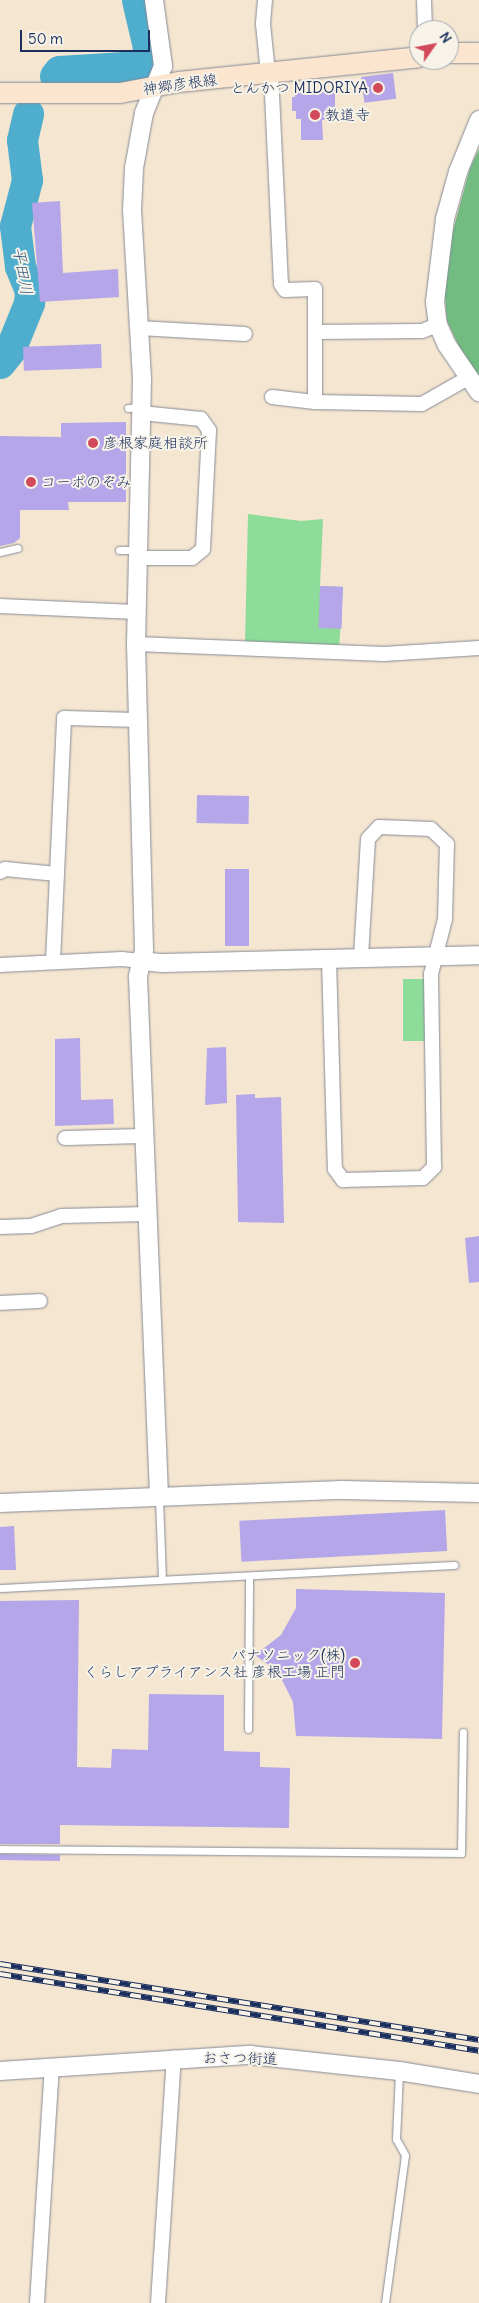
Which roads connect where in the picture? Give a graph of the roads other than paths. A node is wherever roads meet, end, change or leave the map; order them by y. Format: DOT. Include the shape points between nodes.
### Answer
graph roads {
  1 [pos="154,0"];
  2 [pos="265,0"];
  3 [pos="424,0"];
  4 [pos="425,20"];
  5 [pos="479,52"];
  6 [pos="459,53"];
  7 [pos="409,58"];
  8 [pos="270,73"];
  9 [pos="155,87"];
  10 [pos="0,93"];
  11 [pos="479,120"];
  12 [pos="438,325"];
  13 [pos="139,328"];
  14 [pos="315,332"];
  15 [pos="245,334"];
  16 [pos="468,378"];
  17 [pos="479,392"];
  18 [pos="272,396"];
  19 [pos="315,402"];
  20 [pos="137,410"];
  21 [pos="18,548"];
  22 [pos="119,550"];
  23 [pos="0,552"];
  24 [pos="137,554"];
  25 [pos="0,606"];
  26 [pos="136,612"];
  27 [pos="136,644"];
  28 [pos="479,648"];
  29 [pos="139,720"];
  30 [pos="0,872"];
  31 [pos="57,874"];
  32 [pos="479,955"];
  33 [pos="435,956"];
  34 [pos="361,958"];
  35 [pos="329,959"];
  36 [pos="142,961"];
  37 [pos="53,962"];
  38 [pos="0,965"];
  39 [pos="144,1136"];
  40 [pos="65,1138"];
  41 [pos="147,1214"];
  42 [pos="0,1228"];
  43 [pos="40,1301"];
  44 [pos="0,1303"];
  45 [pos="479,1493"];
  46 [pos="158,1495"];
  47 [pos="0,1503"];
  48 [pos="454,1565"];
  49 [pos="249,1576"];
  50 [pos="162,1579"];
  51 [pos="0,1588"];
  52 [pos="248,1729"];
  53 [pos="463,1732"];
  54 [pos="0,1849"];
  55 [pos="174,2058"];
  56 [pos="52,2066"];
  57 [pos="0,2071"];
  58 [pos="399,2071"];
  59 [pos="479,2084"];
  60 [pos="37,2303"];
  61 [pos="158,2303"];
  62 [pos="385,2303"];
  1 -- 9 [label="street" via="163,53 163,66"];
  2 -- 8 [label="street" via="263,24"];
  3 -- 4 [label="street"];
  5 -- 6 [label="main road"];
  7 -- 8 [label="main road, 神郷彦根線"];
  8 -- 9 [label="main road, 神郷彦根線"];
  8 -- 14 [label="street" via="281,284 285,290 315,289"];
  9 -- 10 [label="main road, 神郷彦根線" via="120,93"];
  9 -- 13 [label="street" via="144,113 134,168 132,210"];
  11 -- 12 [label="street" via="458,172 445,220 436,276"];
  12 -- 14 [label="street" via="412,331"];
  12 -- 16 [label="street"];
  13 -- 15 [label="street"];
  13 -- 20 [label="street"];
  14 -- 19 [label="street"];
  16 -- 17 [label="street"];
  16 -- 19 [label="street" via="422,404"];
  18 -- 19 [label="street"];
  20 -- 24 [label="street"];
  20 -- 24 [label="street" via="201,419 209,430 203,549 192,558"];
  21 -- 23 [label="lane"];
  22 -- 24 [label="lane"];
  24 -- 26 [label="street"];
  25 -- 26 [label="street"];
  26 -- 27 [label="street"];
  27 -- 28 [label="street" via="384,654"];
  27 -- 29 [label="street"];
  29 -- 31 [label="street" via="64,718"];
  29 -- 36 [label="street" via="144,880"];
  30 -- 31 [label="street" via="5,869"];
  31 -- 37 [label="street"];
  32 -- 33 [label="street"];
  33 -- 34 [label="street"];
  33 -- 34 [label="street" via="445,919 447,844 431,829 379,827 368,839"];
  33 -- 35 [label="street" via="431,974 434,1167 423,1178 343,1180 335,1169"];
  34 -- 35 [label="street"];
  35 -- 36 [label="street"];
  36 -- 37 [label="street"];
  36 -- 39 [label="street" via="138,977"];
  37 -- 38 [label="street"];
  39 -- 40 [label="street"];
  39 -- 41 [label="street"];
  41 -- 42 [label="street" via="61,1216 31,1226"];
  41 -- 46 [label="street"];
  43 -- 44 [label="street"];
  45 -- 46 [label="street" via="342,1490"];
  46 -- 47 [label="street"];
  46 -- 50 [label="lane"];
  48 -- 49 [label="lane"];
  49 -- 50 [label="lane"];
  49 -- 52 [label="lane"];
  50 -- 51 [label="lane"];
  53 -- 54 [label="lane" via="461,1853"];
  55 -- 56 [label="street, おさつ街道"];
  55 -- 58 [label="street, おさつ街道" via="250,2055"];
  55 -- 61 [label="street"];
  56 -- 57 [label="street, おさつ街道"];
  56 -- 60 [label="street"];
  58 -- 59 [label="street, おさつ街道"];
  58 -- 62 [label="lane" via="396,2139 405,2155"];
}
